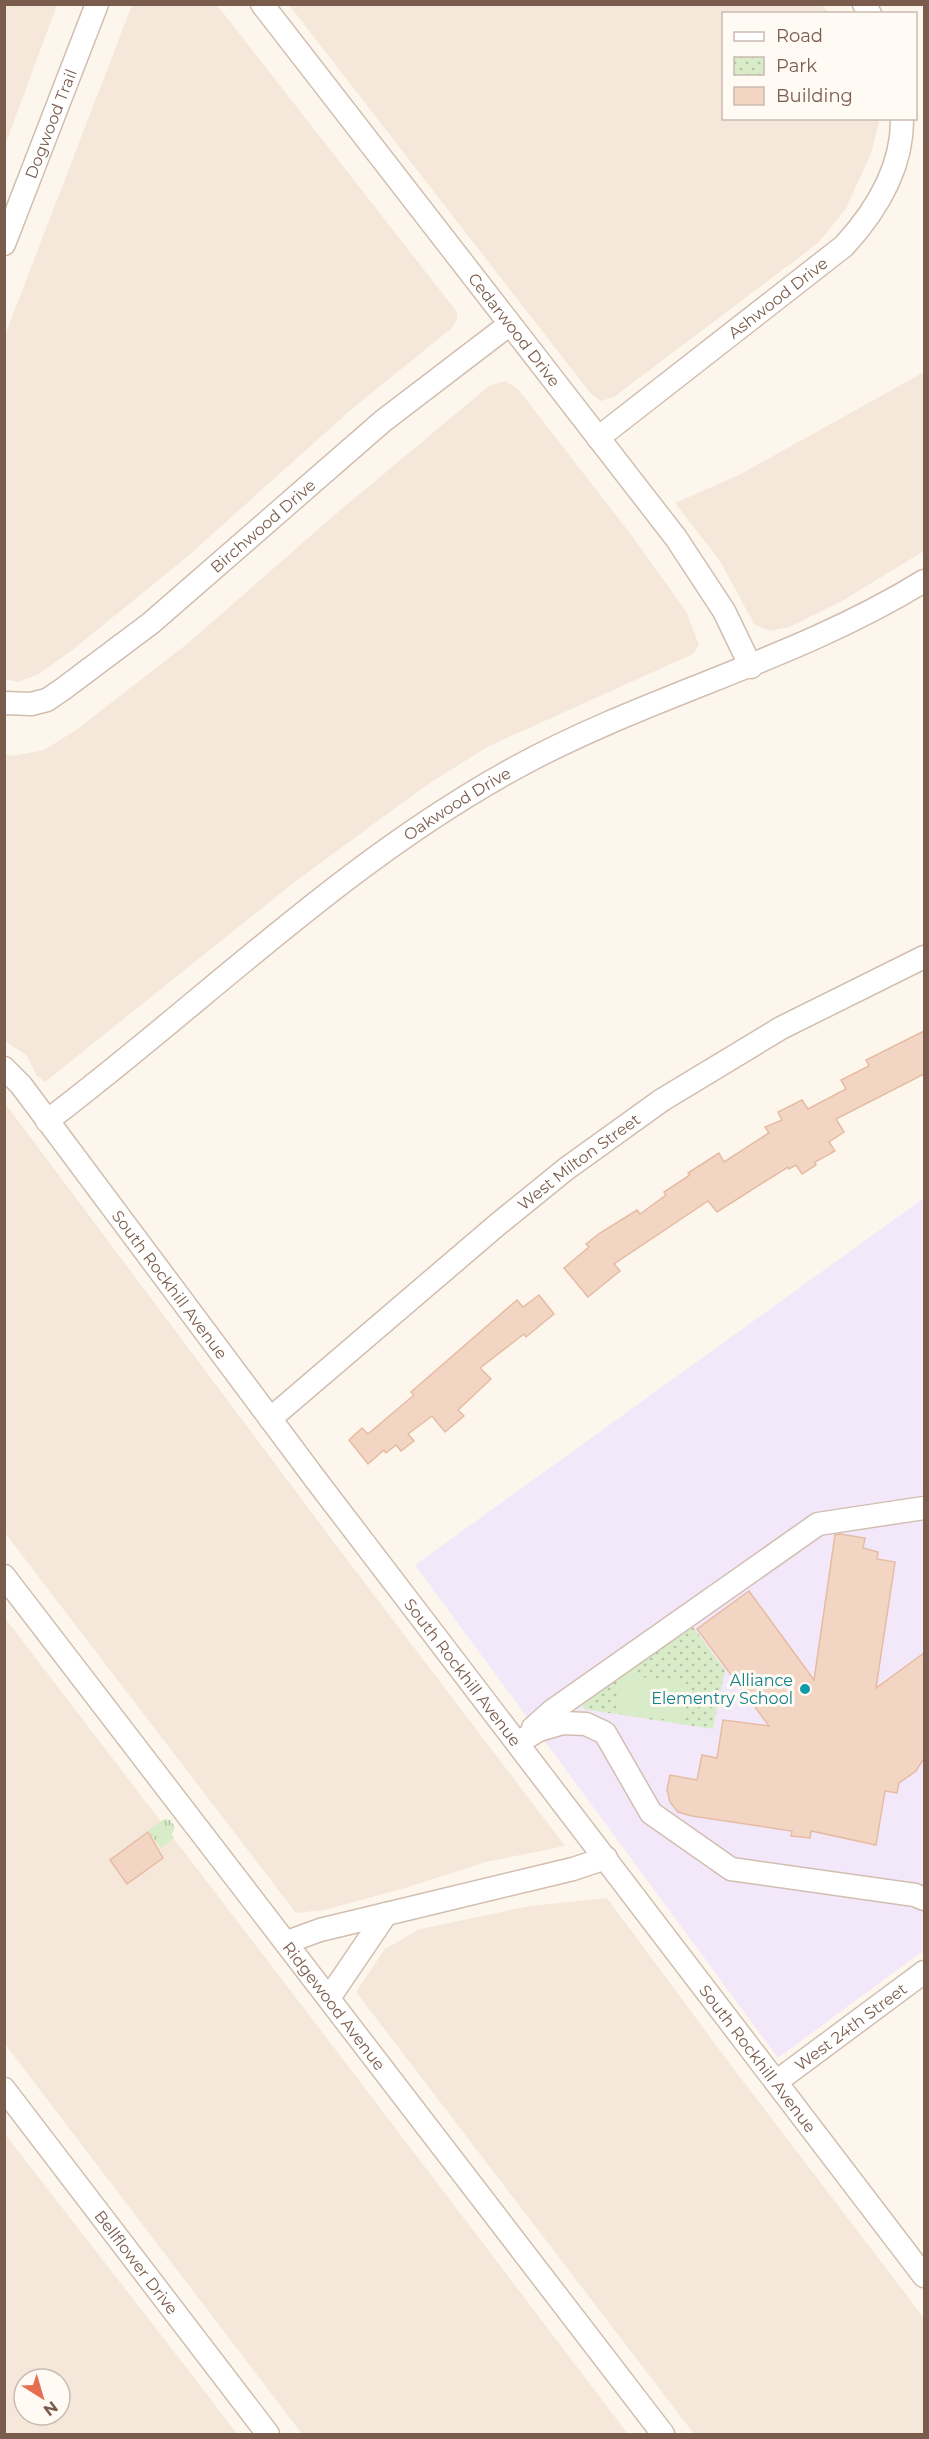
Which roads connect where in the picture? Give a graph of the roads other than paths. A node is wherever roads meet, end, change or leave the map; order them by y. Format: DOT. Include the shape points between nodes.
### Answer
graph roads {
  1 [pos="97,4"];
  2 [pos="262,4"];
  3 [pos="902,120"];
  4 [pos="4,244"];
  5 [pos="510,324"];
  6 [pos="598,438"];
  7 [pos="924,581"];
  8 [pos="751,667"];
  9 [pos="4,703"];
  10 [pos="924,957"];
  11 [pos="4,1068"];
  12 [pos="47,1121"];
  13 [pos="270,1419"];
  14 [pos="924,1508"];
  15 [pos="4,1576"];
  16 [pos="517,1743"];
  17 [pos="606,1858"];
  18 [pos="924,1899"];
  19 [pos="386,1914"];
  20 [pos="287,1942"];
  21 [pos="924,1972"];
  22 [pos="329,1998"];
  23 [pos="776,2082"];
  24 [pos="4,2089"];
  25 [pos="924,2276"];
  26 [pos="268,2434"];
  27 [pos="663,2434"];
  1 -- 4 [label="street, Dogwood Trail"];
  2 -- 5 [label="street, Cedarwood Drive"];
  3 -- 6 [label="street, Ashwood Drive" via="897,156 881,198 865,224 844,246"];
  5 -- 6 [label="street, Cedarwood Drive"];
  5 -- 9 [label="street, Birchwood Drive" via="383,421 151,623 72,683 39,702"];
  6 -- 8 [label="street, Cedarwood Drive" via="701,573"];
  7 -- 8 [label="street, Oakwood Drive" via="842,627"];
  8 -- 12 [label="street, Oakwood Drive" via="557,747 466,796 369,862"];
  10 -- 13 [label="street, West Milton Street" via="782,1029 662,1100 524,1203"];
  11 -- 12 [label="street, South Rockhill Avenue"];
  12 -- 13 [label="street, South Rockhill Avenue"];
  13 -- 16 [label="street, South Rockhill Avenue"];
  14 -- 16 [label="street" via="818,1524 552,1711"];
  15 -- 20 [label="street, Ridgewood Avenue"];
  16 -- 17 [label="street, South Rockhill Avenue"];
  16 -- 18 [label="street" via="538,1730 563,1723 586,1724 605,1733 651,1813 731,1869"];
  17 -- 19 [label="street"];
  17 -- 23 [label="street, South Rockhill Avenue"];
  19 -- 20 [label="street"];
  19 -- 22 [label="street"];
  20 -- 22 [label="street, Ridgewood Avenue"];
  21 -- 23 [label="street, West 24th Street"];
  22 -- 27 [label="street, Ridgewood Avenue"];
  23 -- 25 [label="street, South Rockhill Avenue"];
  24 -- 26 [label="street, Bellflower Drive"];
}
